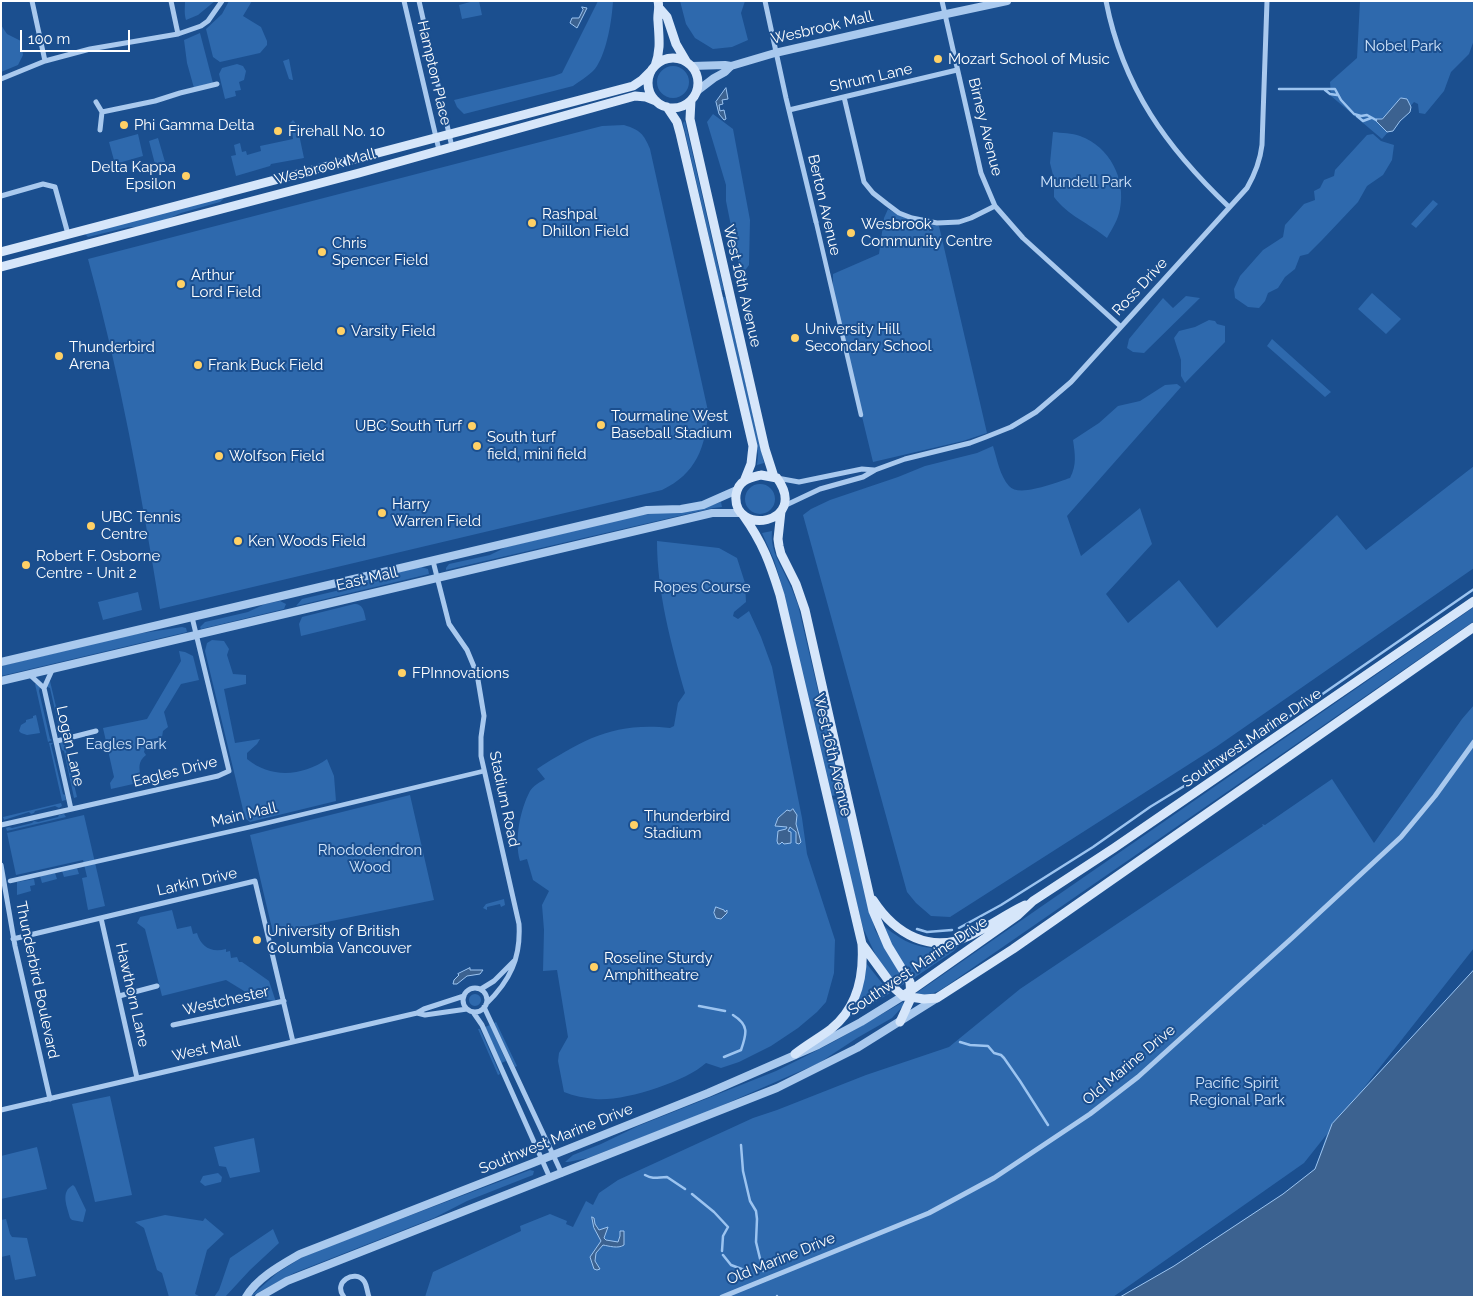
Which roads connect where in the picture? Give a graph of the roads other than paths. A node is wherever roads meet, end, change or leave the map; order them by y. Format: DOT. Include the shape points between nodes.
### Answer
graph roads {
  1 [pos="32,1"];
  2 [pos="171,1"];
  3 [pos="222,1"];
  4 [pos="404,1"];
  5 [pos="419,1"];
  6 [pos="765,1"];
  7 [pos="942,1"];
  8 [pos="1007,1"];
  9 [pos="1106,1"];
  10 [pos="1267,1"];
  11 [pos="659,5"];
  12 [pos="945,14"];
  13 [pos="178,34"];
  14 [pos="776,53"];
  15 [pos="45,61"];
  16 [pos="689,63"];
  17 [pos="732,66"];
  18 [pos="653,68"];
  19 [pos="958,70"];
  20 [pos="1,79"];
  21 [pos="217,84"];
  22 [pos="697,91"];
  23 [pos="844,97"];
  24 [pos="691,100"];
  25 [pos="656,101"];
  26 [pos="96,102"];
  27 [pos="667,107"];
  28 [pos="789,110"];
  29 [pos="102,112"];
  30 [pos="100,130"];
  31 [pos="449,133"];
  32 [pos="435,137"];
  33 [pos="452,147"];
  34 [pos="439,150"];
  35 [pos="1,196"];
  36 [pos="995,206"];
  37 [pos="1229,207"];
  38 [pos="816,222"];
  39 [pos="68,234"];
  40 [pos="1,252"];
  41 [pos="1,267"];
  42 [pos="1120,326"];
  43 [pos="861,414"];
  44 [pos="874,470"];
  45 [pos="776,477"];
  46 [pos="745,479"];
  47 [pos="737,490"];
  48 [pos="783,509"];
  49 [pos="742,514"];
  50 [pos="433,560"];
  51 [pos="437,577"];
  52 [pos="1474,601"];
  53 [pos="192,617"];
  54 [pos="1474,627"];
  55 [pos="197,635"];
  56 [pos="1,662"];
  57 [pos="53,668"];
  58 [pos="28,674"];
  59 [pos="1,681"];
  60 [pos="44,688"];
  61 [pos="96,731"];
  62 [pos="56,741"];
  63 [pos="1474,742"];
  64 [pos="484,771"];
  65 [pos="72,809"];
  66 [pos="1,826"];
  67 [pos="1,865"];
  68 [pos="10,881"];
  69 [pos="869,893"];
  70 [pos="1033,901"];
  71 [pos="101,918"];
  72 [pos="13,939"];
  73 [pos="862,944"];
  74 [pos="514,960"];
  75 [pos="157,986"];
  76 [pos="481,989"];
  77 [pos="908,994"];
  78 [pos="119,996"];
  79 [pos="464,996"];
  80 [pos="936,998"];
  81 [pos="284,1001"];
  82 [pos="485,1005"];
  83 [pos="470,1010"];
  84 [pos="417,1013"];
  85 [pos="900,1022"];
  86 [pos="173,1025"];
  87 [pos="293,1042"];
  88 [pos="795,1054"];
  89 [pos="137,1078"];
  90 [pos="50,1099"];
  91 [pos="1,1110"];
  92 [pos="553,1155"];
  93 [pos="542,1160"];
  94 [pos="562,1174"];
  95 [pos="550,1178"];
  96 [pos="246,1297"];
  97 [pos="259,1297"];
  98 [pos="344,1297"];
  99 [pos="369,1297"];
  100 [pos="722,1297"];
  1 -- 15 [label="street"];
  2 -- 13 [label="street"];
  3 -- 13 [label="street" via="208,21"];
  4 -- 32 [label="street, Hampton Place"];
  5 -- 31 [label="street, Hampton Place"];
  6 -- 14 [label="street, Berton Avenue"];
  7 -- 12 [label="street, Birney Avenue"];
  8 -- 12 [label="street, Wesbrook Mall"];
  9 -- 37 [label="street" via="1123,61 1143,103 1176,152"];
  10 -- 37 [label="street, Ross Drive" via="1261,158 1247,188"];
  11 -- 16 [label="main road" via="668,16 676,44"];
  11 -- 18 [label="main road" via="660,47"];
  12 -- 14 [label="street, Wesbrook Mall"];
  12 -- 19 [label="street, Birney Avenue"];
  13 -- 15 [label="street" via="90,49"];
  14 -- 17 [label="street, Wesbrook Mall"];
  14 -- 28 [label="street, Berton Avenue"];
  15 -- 20 [label="street"];
  16 -- 17 [label="street, Wesbrook Mall"];
  16 -- 18 [label="main road" via="668,58"];
  16 -- 22 [label="main road" via="696,71"];
  17 -- 22 [label="street, Wesbrook Mall"];
  18 -- 25 [label="main road" via="648,87"];
  18 -- 31 [label="main road, Wesbrook Mall" via="633,86"];
  19 -- 23 [label="street, Shrum Lane"];
  19 -- 36 [label="street, Birney Avenue" via="981,173"];
  21 -- 29 [label="street" via="156,102"];
  22 -- 24 [label="main road"];
  23 -- 28 [label="street, Shrum Lane"];
  23 -- 36 [label="street" via="864,182 899,213 937,223 959,222"];
  24 -- 27 [label="main road" via="679,107"];
  24 -- 45 [label="main road, West 16th Avenue" via="690,119 761,432"];
  25 -- 27 [label="main road"];
  25 -- 33 [label="main road, Wesbrook Mall" via="635,96"];
  26 -- 29 [label="street"];
  27 -- 46 [label="main road, West 16th Avenue" via="680,133 751,441 752,458"];
  28 -- 38 [label="street, Berton Avenue"];
  29 -- 30 [label="street"];
  31 -- 32 [label="main road, Wesbrook Mall"];
  31 -- 33 [label="street, Hampton Place"];
  32 -- 34 [label="street, Hampton Place"];
  32 -- 39 [label="main road, Wesbrook Mall"];
  33 -- 34 [label="main road, Wesbrook Mall"];
  34 -- 41 [label="main road, Wesbrook Mall"];
  35 -- 39 [label="street" via="42,184 55,187"];
  36 -- 42 [label="street, Birney Avenue" via="1023,238"];
  37 -- 42 [label="street, Ross Drive"];
  38 -- 43 [label="street, Berton Avenue"];
  39 -- 40 [label="main road, Wesbrook Mall"];
  42 -- 44 [label="street, Ross Drive" via="1065,388 1012,427 970,443"];
  44 -- 45 [label="street, Ross Drive" via="862,469 799,482"];
  44 -- 48 [label="street, Ross Drive" via="863,477 820,489"];
  45 -- 46 [label="main road" via="761,475"];
  45 -- 48 [label="main road" via="785,492"];
  46 -- 47 [label="main road"];
  47 -- 49 [label="main road" via="736,503"];
  47 -- 50 [label="street, East Mall" via="703,505 681,510 647,510"];
  48 -- 49 [label="main road" via="774,518 766,520 756,521"];
  48 -- 69 [label="main road, West 16th Avenue" via="779,546 805,610"];
  49 -- 51 [label="street, East Mall" via="712,513"];
  49 -- 73 [label="main road, West 16th Avenue" via="767,555 780,595"];
  50 -- 51 [label="street, Stadium Road"];
  50 -- 53 [label="street, East Mall"];
  51 -- 55 [label="street, East Mall"];
  51 -- 64 [label="street, Stadium Road" via="449,624 467,650 477,674 484,716 480,747"];
  52 -- 70 [label="main road, Southwest Marine Drive"];
  53 -- 55 [label="street, Eagles Drive"];
  53 -- 56 [label="street, East Mall"];
  54 -- 80 [label="main road" via="1013,949"];
  55 -- 57 [label="street, East Mall"];
  55 -- 65 [label="street, Eagles Drive" via="229,771"];
  57 -- 58 [label="street, East Mall"];
  57 -- 60 [label="street, Logan Lane"];
  58 -- 59 [label="street, East Mall"];
  58 -- 60 [label="street, Logan Lane"];
  60 -- 62 [label="street, Logan Lane"];
  61 -- 62 [label="street"];
  62 -- 65 [label="street, Logan Lane"];
  63 -- 100 [label="street, Old Marine Drive" via="1401,837 1138,1077 1090,1114 994,1178 929,1213"];
  64 -- 68 [label="street, Main Mall"];
  64 -- 74 [label="street, Stadium Road" via="519,924"];
  65 -- 66 [label="street, Eagles Drive"];
  67 -- 72 [label="street, Thunderbird Boulevard"];
  69 -- 70 [label="main road" via="880,911 896,927 918,939 937,942 971,935"];
  69 -- 77 [label="main road, West 16th Avenue" via="888,946 910,982"];
  70 -- 77 [label="main road, Southwest Marine Drive" via="1018,916"];
  71 -- 72 [label="street, Larkin Drive"];
  71 -- 78 [label="street, Hawthorn Lane"];
  71 -- 81 [label="street, Larkin Drive" via="255,881"];
  72 -- 90 [label="street, Thunderbird Boulevard"];
  73 -- 77 [label="main road, West 16th Avenue" via="890,983"];
  73 -- 88 [label="main road" via="861,980 852,1003 832,1028"];
  74 -- 76 [label="street" via="494,981"];
  74 -- 82 [label="street, Stadium Road" via="507,980"];
  75 -- 78 [label="street"];
  76 -- 79 [label="street" via="471,989"];
  76 -- 82 [label="street" via="486,995"];
  77 -- 80 [label="main road" via="924,1000"];
  77 -- 85 [label="main road"];
  77 -- 88 [label="street, Southwest Marine Drive" via="827,1040"];
  78 -- 89 [label="street, Hawthorn Lane"];
  79 -- 83 [label="street"];
  79 -- 84 [label="street, West Mall"];
  80 -- 85 [label="street"];
  81 -- 86 [label="street, Westchester"];
  81 -- 87 [label="street, Larkin Drive"];
  82 -- 83 [label="street" via="480,1011"];
  82 -- 92 [label="street"];
  83 -- 84 [label="street, West Mall"];
  83 -- 93 [label="street" via="482,1025"];
  84 -- 87 [label="street, West Mall"];
  85 -- 94 [label="street" via="857,1048 777,1088"];
  87 -- 89 [label="street, West Mall"];
  88 -- 92 [label="street, Southwest Marine Drive"];
  89 -- 90 [label="street, West Mall"];
  90 -- 91 [label="street, West Mall"];
  92 -- 93 [label="street, Southwest Marine Drive"];
  92 -- 94 [label="street"];
  93 -- 95 [label="street"];
  93 -- 96 [label="street, Southwest Marine Drive" via="300,1254 275,1268"];
  94 -- 95 [label="street"];
  95 -- 97 [label="street" via="287,1281"];
  98 -- 99 [label="street" via="340,1287 346,1278 352,1276 365,1281"];
}
